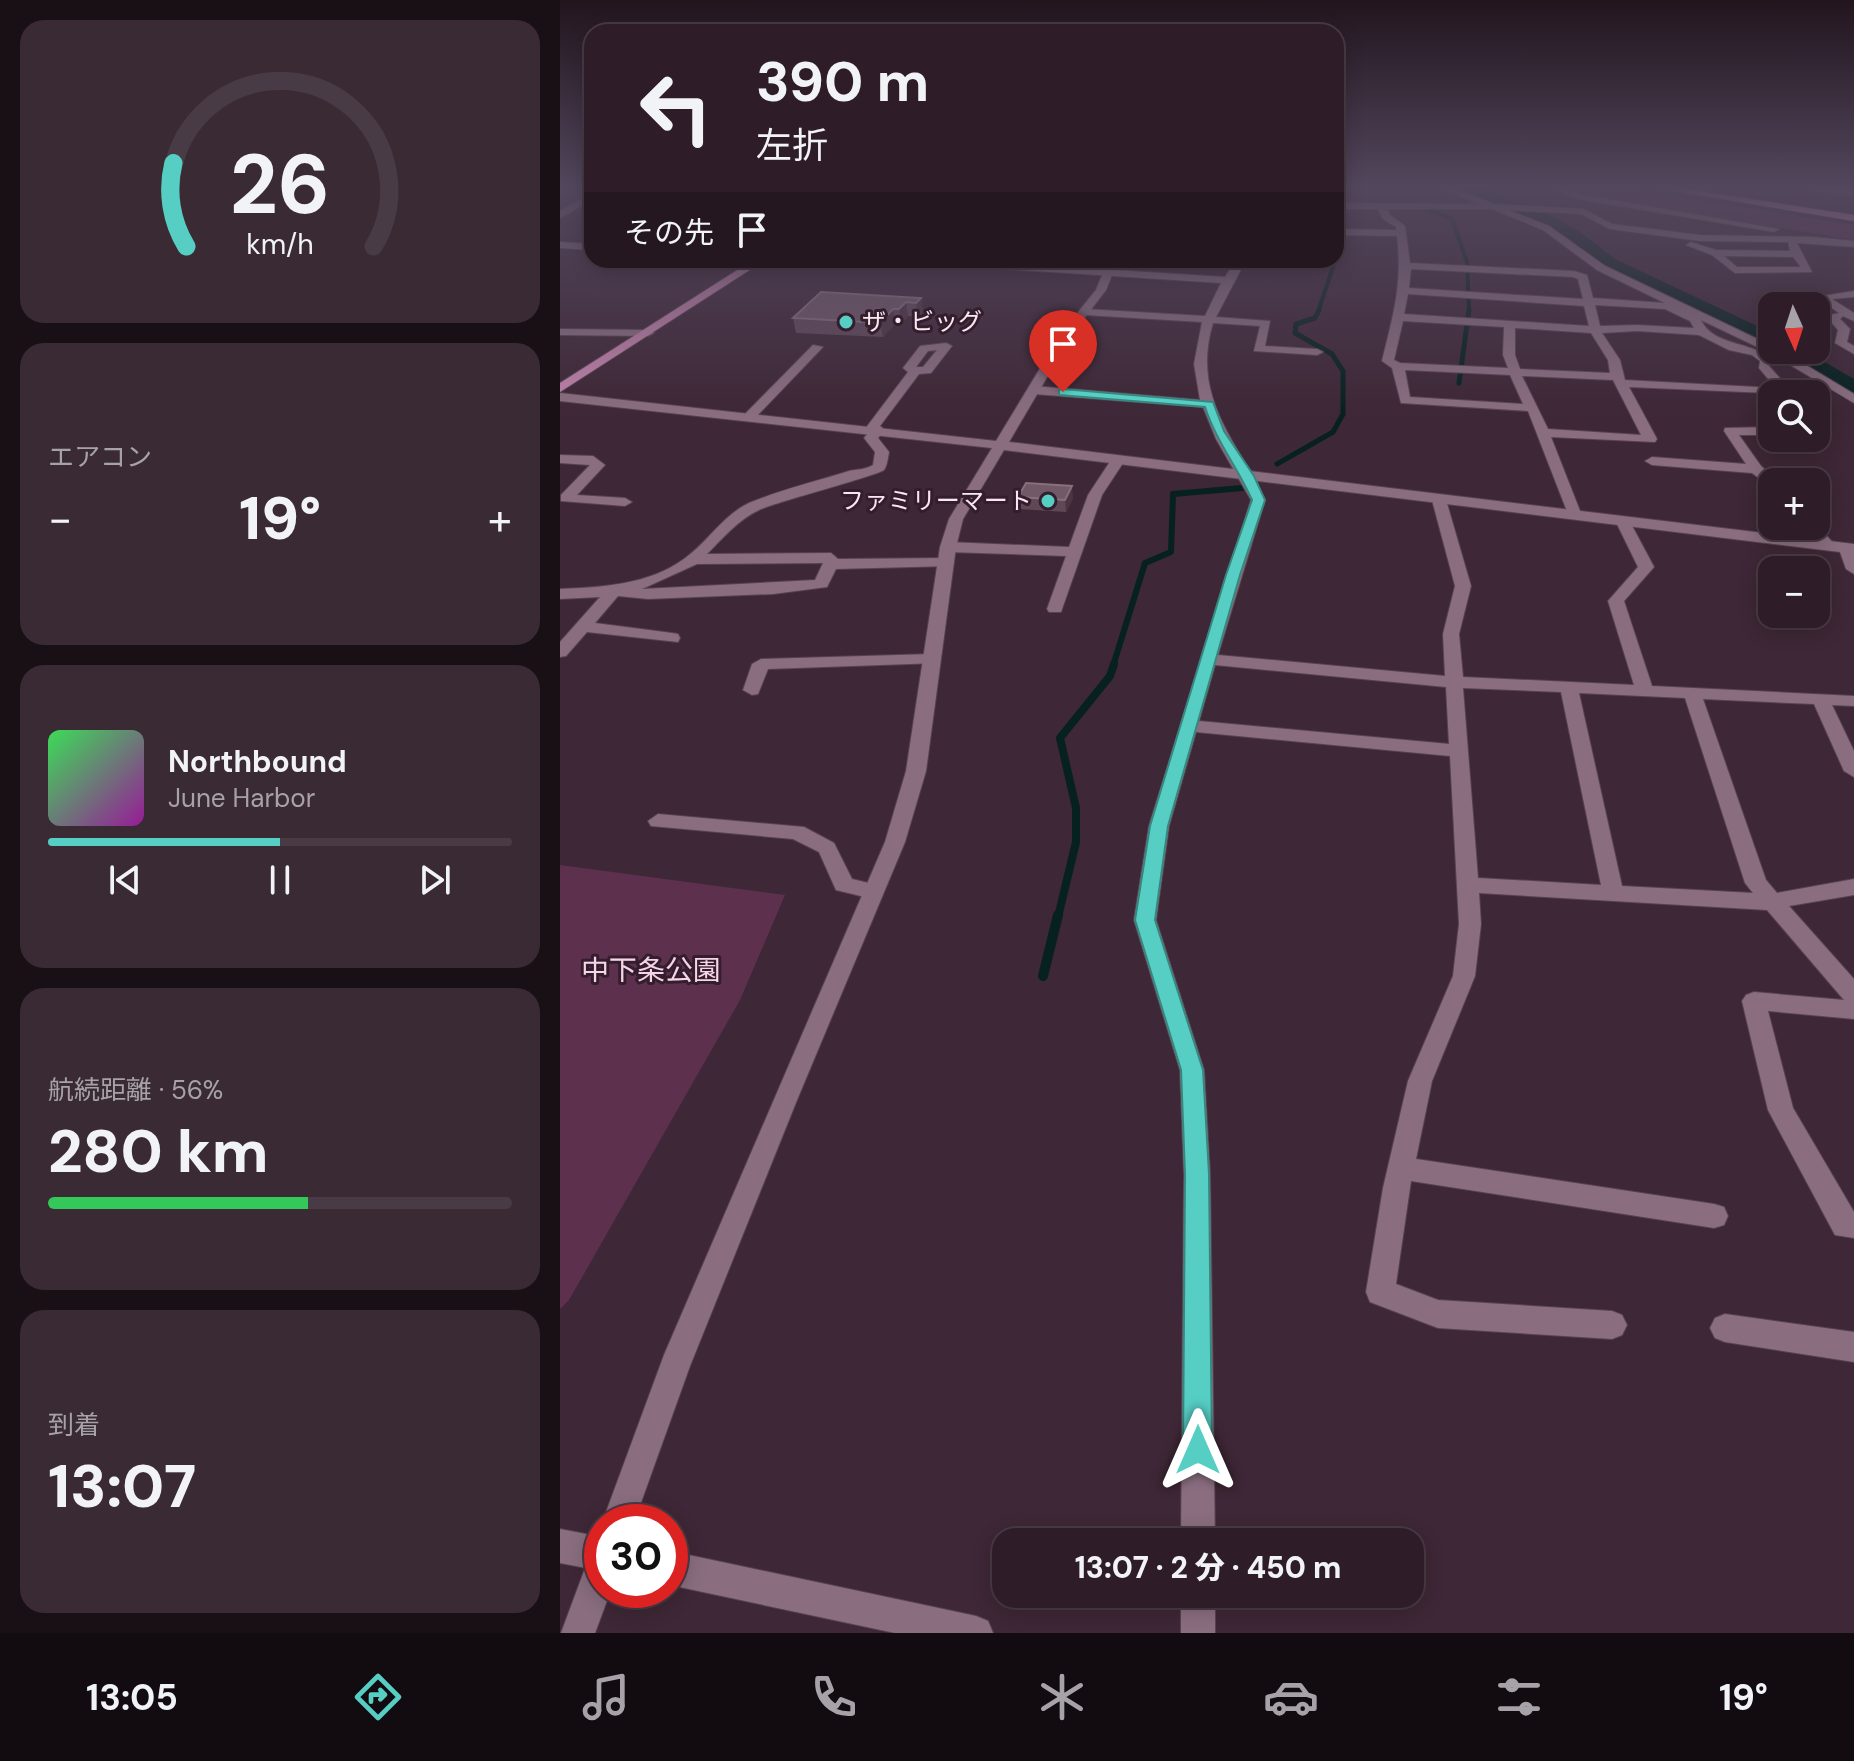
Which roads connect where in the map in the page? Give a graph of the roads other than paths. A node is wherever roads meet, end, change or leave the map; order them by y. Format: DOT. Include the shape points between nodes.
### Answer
graph roads {
  1 [pos="1596,264"];
  2 [pos="1728,264"];
  3 [pos="1804,264"];
  4 [pos="1406,266"];
  5 [pos="748,268"];
  6 [pos="1111,268"];
  7 [pos="1129,268"];
  8 [pos="1236,268"];
  9 [pos="1228,280"];
  10 [pos="1404,291"];
  11 [pos="1854,294"];
  12 [pos="1545,300"];
  13 [pos="1590,302"];
  14 [pos="1085,312"];
  15 [pos="1398,317"];
  16 [pos="1850,317"];
  17 [pos="1211,319"];
  18 [pos="1510,324"];
  19 [pos="1546,326"];
  20 [pos="1595,330"];
  21 [pos="560,332"];
  22 [pos="1701,332"];
  23 [pos="648,333"];
  24 [pos="1758,343"];
  25 [pos="817,347"];
  26 [pos="1854,351"];
  27 [pos="1317,352"];
  28 [pos="1795,364"];
  29 [pos="1398,366"];
  30 [pos="1515,370"];
  31 [pos="915,371"];
  32 [pos="1619,380"];
  33 [pos="1775,380"];
  34 [pos="560,388"];
  35 [pos="1034,390"];
  36 [pos="1758,391"];
  37 [pos="560,397"];
  38 [pos="1854,399"];
  39 [pos="1209,404"];
  40 [pos="1533,408"];
  41 [pos="750,416"];
  42 [pos="875,429"];
  43 [pos="1758,431"];
  44 [pos="1543,433"];
  45 [pos="997,446"];
  46 [pos="560,459"];
  47 [pos="1118,460"];
  48 [pos="1652,461"];
  49 [pos="1756,469"];
  50 [pos="1248,476"];
  51 [pos="1439,500"];
  52 [pos="625,502"];
  53 [pos="1575,516"];
  54 [pos="1623,522"];
  55 [pos="1823,540"];
  56 [pos="1828,546"];
  57 [pos="1851,549"];
  58 [pos="1075,552"];
  59 [pos="947,555"];
  60 [pos="693,559"];
  61 [pos="830,564"];
  62 [pos="1854,569"];
  63 [pos="617,592"];
  64 [pos="560,594"];
  65 [pos="1055,609"];
  66 [pos="583,626"];
  67 [pos="672,638"];
  68 [pos="560,652"];
  69 [pos="932,659"];
  70 [pos="1208,659"];
  71 [pos="1452,682"];
  72 [pos="1569,687"];
  73 [pos="752,690"];
  74 [pos="1645,691"];
  75 [pos="1692,694"];
  76 [pos="1821,700"];
  77 [pos="1854,701"];
  78 [pos="1189,726"];
  79 [pos="1457,751"];
  80 [pos="1854,771"];
  81 [pos="658,821"];
  82 [pos="1467,885"];
  83 [pos="1854,887"];
  84 [pos="873,891"];
  85 [pos="1613,893"];
  86 [pos="1771,902"];
  87 [pos="1854,995"];
  88 [pos="1854,1010"];
  89 [pos="1400,1168"];
  90 [pos="1714,1216"];
  91 [pos="1854,1225"];
  92 [pos="1612,1325"];
  93 [pos="1725,1328"];
  94 [pos="1854,1347"];
  95 [pos="625,1504"];
  96 [pos="1198,1528"];
  97 [pos="560,1546"];
  98 [pos="584,1551"];
  99 [pos="688,1572"];
  100 [pos="587,1608"];
  101 [pos="1198,1608"];
  102 [pos="935,1629"];
  103 [pos="578,1633"];
  104 [pos="976,1633"];
  105 [pos="1198,1633"];
  1 -- 24 [label="street"];
  2 -- 3 [label="street" via="1735,270 1808,270"];
  4 -- 10 [label="street"];
  4 -- 13 [label="street" via="1574,274 1583,277"];
  5 -- 23 [label="main road"];
  6 -- 14 [label="street"];
  7 -- 9 [label="street"];
  8 -- 9 [label="street"];
  9 -- 17 [label="street"];
  10 -- 12 [label="street"];
  10 -- 15 [label="street"];
  11 -- 16 [label="street" via="1821,297"];
  12 -- 13 [label="street"];
  12 -- 19 [label="street"];
  13 -- 20 [label="street"];
  13 -- 22 [label="street" via="1667,306 1695,319"];
  14 -- 17 [label="street"];
  14 -- 35 [label="street"];
  15 -- 18 [label="street"];
  15 -- 29 [label="street" via="1388,361"];
  16 -- 26 [label="street" via="1831,316 1844,329 1841,343"];
  17 -- 27 [label="street" via="1266,323 1258,349"];
  17 -- 39 [label="street" via="1200,364"];
  18 -- 19 [label="street"];
  18 -- 30 [label="street" via="1509,355"];
  19 -- 20 [label="street"];
  20 -- 22 [label="street"];
  20 -- 32 [label="street" via="1614,360"];
  21 -- 23 [label="street"];
  22 -- 33 [label="street" via="1733,348 1756,352"];
  23 -- 34 [label="main road"];
  25 -- 41 [label="street"];
  28 -- 38 [label="street"];
  29 -- 30 [label="street"];
  29 -- 40 [label="street" via="1405,400"];
  30 -- 32 [label="street"];
  30 -- 40 [label="street"];
  31 -- 42 [label="street"];
  32 -- 36 [label="street"];
  32 -- 44 [label="street" via="1650,439"];
  35 -- 39 [label="street"];
  35 -- 45 [label="street"];
  37 -- 41 [label="street"];
  39 -- 50 [label="street" via="1218,431"];
  40 -- 44 [label="street"];
  41 -- 42 [label="street"];
  42 -- 45 [label="street"];
  42 -- 60 [label="street" via="871,438 882,452 879,467 755,506 737,516"];
  43 -- 49 [label="street" via="1730,431"];
  44 -- 53 [label="street"];
  45 -- 47 [label="street"];
  45 -- 59 [label="street" via="956,519"];
  46 -- 52 [label="street" via="593,460 598,465 566,498"];
  47 -- 50 [label="street"];
  47 -- 58 [label="street" via="1095,495"];
  48 -- 49 [label="street"];
  50 -- 51 [label="street"];
  50 -- 70 [label="street" via="1258,500"];
  51 -- 53 [label="street"];
  51 -- 71 [label="street" via="1463,586 1451,634"];
  53 -- 54 [label="street"];
  54 -- 56 [label="street"];
  54 -- 74 [label="street" via="1646,567 1641,579 1619,592 1616,601"];
  55 -- 56 [label="street"];
  56 -- 57 [label="street"];
  57 -- 62 [label="street"];
  58 -- 59 [label="street"];
  58 -- 65 [label="street"];
  59 -- 61 [label="street"];
  59 -- 69 [label="street"];
  60 -- 61 [label="street" via="831,558"];
  60 -- 63 [label="street"];
  61 -- 63 [label="street" via="821,584"];
  63 -- 64 [label="street"];
  63 -- 66 [label="street"];
  66 -- 67 [label="street"];
  66 -- 68 [label="street"];
  69 -- 73 [label="street" via="761,664"];
  69 -- 84 [label="street" via="916,771 895,842"];
  70 -- 71 [label="street"];
  70 -- 78 [label="street"];
  71 -- 72 [label="street"];
  71 -- 79 [label="street"];
  72 -- 74 [label="street"];
  72 -- 85 [label="street"];
  74 -- 75 [label="street"];
  75 -- 76 [label="street"];
  75 -- 86 [label="street" via="1756,883"];
  76 -- 77 [label="street"];
  76 -- 80 [label="street"];
  78 -- 79 [label="street"];
  78 -- 96 [label="street" via="1159,826 1145,920 1192,1070"];
  79 -- 82 [label="street"];
  81 -- 84 [label="street" via="797,832 827,848 844,885"];
  82 -- 85 [label="street"];
  82 -- 89 [label="street" via="1470,924 1464,976 1420,1081"];
  83 -- 86 [label="street"];
  84 -- 95 [label="street" via="675,1366"];
  85 -- 86 [label="street"];
  86 -- 87 [label="street"];
  88 -- 91 [label="street" via="1754,1001 1781,1110 1845,1226"];
  89 -- 90 [label="street"];
  89 -- 92 [label="street" via="1380,1292 1438,1314"];
  93 -- 94 [label="street"];
  97 -- 98 [label="street"];
  99 -- 102 [label="street"];
  100 -- 103 [label="street"];
  101 -- 105 [label="street"];
  102 -- 104 [label="street"];
}
